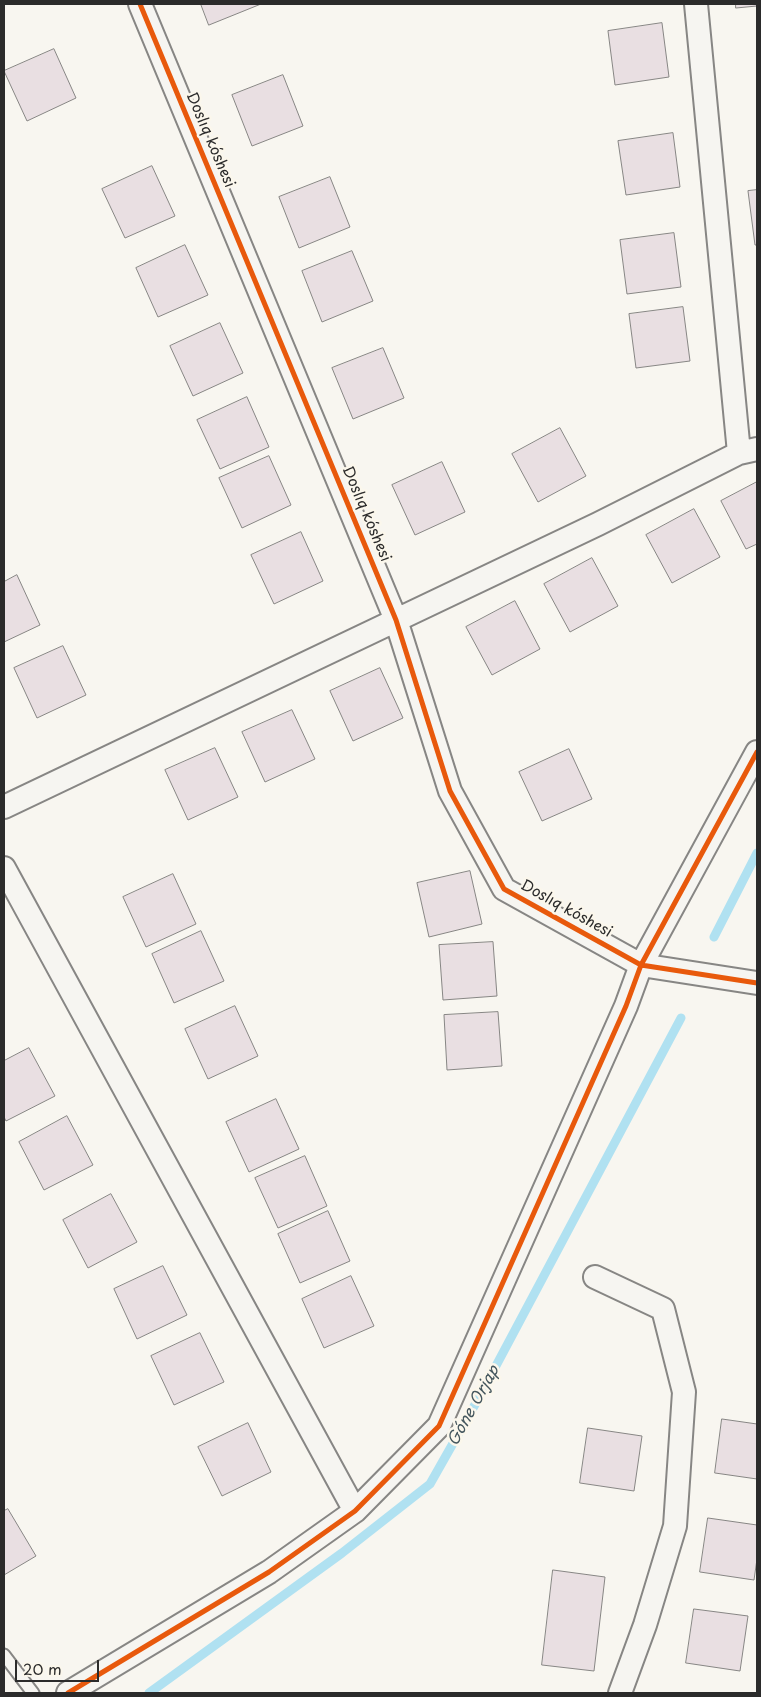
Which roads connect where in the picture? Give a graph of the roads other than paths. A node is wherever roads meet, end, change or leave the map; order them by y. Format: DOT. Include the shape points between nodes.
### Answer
graph roads {
  1 [pos="140,4"];
  2 [pos="696,4"];
  3 [pos="748,451"];
  4 [pos="396,620"];
  5 [pos="757,752"];
  6 [pos="4,807"];
  7 [pos="4,868"];
  8 [pos="641,965"];
  9 [pos="757,983"];
  10 [pos="595,1277"];
  11 [pos="355,1511"];
  12 [pos="4,1655"];
  13 [pos="33,1693"];
  14 [pos="68,1693"];
  15 [pos="620,1693"];
  1 -- 4 [label="street, Doslıq kóshesi"];
  2 -- 3 [label="street"];
  3 -- 4 [label="street"];
  4 -- 6 [label="street"];
  4 -- 8 [label="street, Doslıq kóshesi" via="450,791 504,888"];
  5 -- 8 [label="street"];
  7 -- 11 [label="street"];
  8 -- 9 [label="street"];
  8 -- 11 [label="street" via="622,1015 440,1426"];
  10 -- 15 [label="street" via="663,1309 684,1392 674,1526 645,1625"];
  11 -- 14 [label="street" via="269,1572"];
  12 -- 13 [label="lane"];
}
